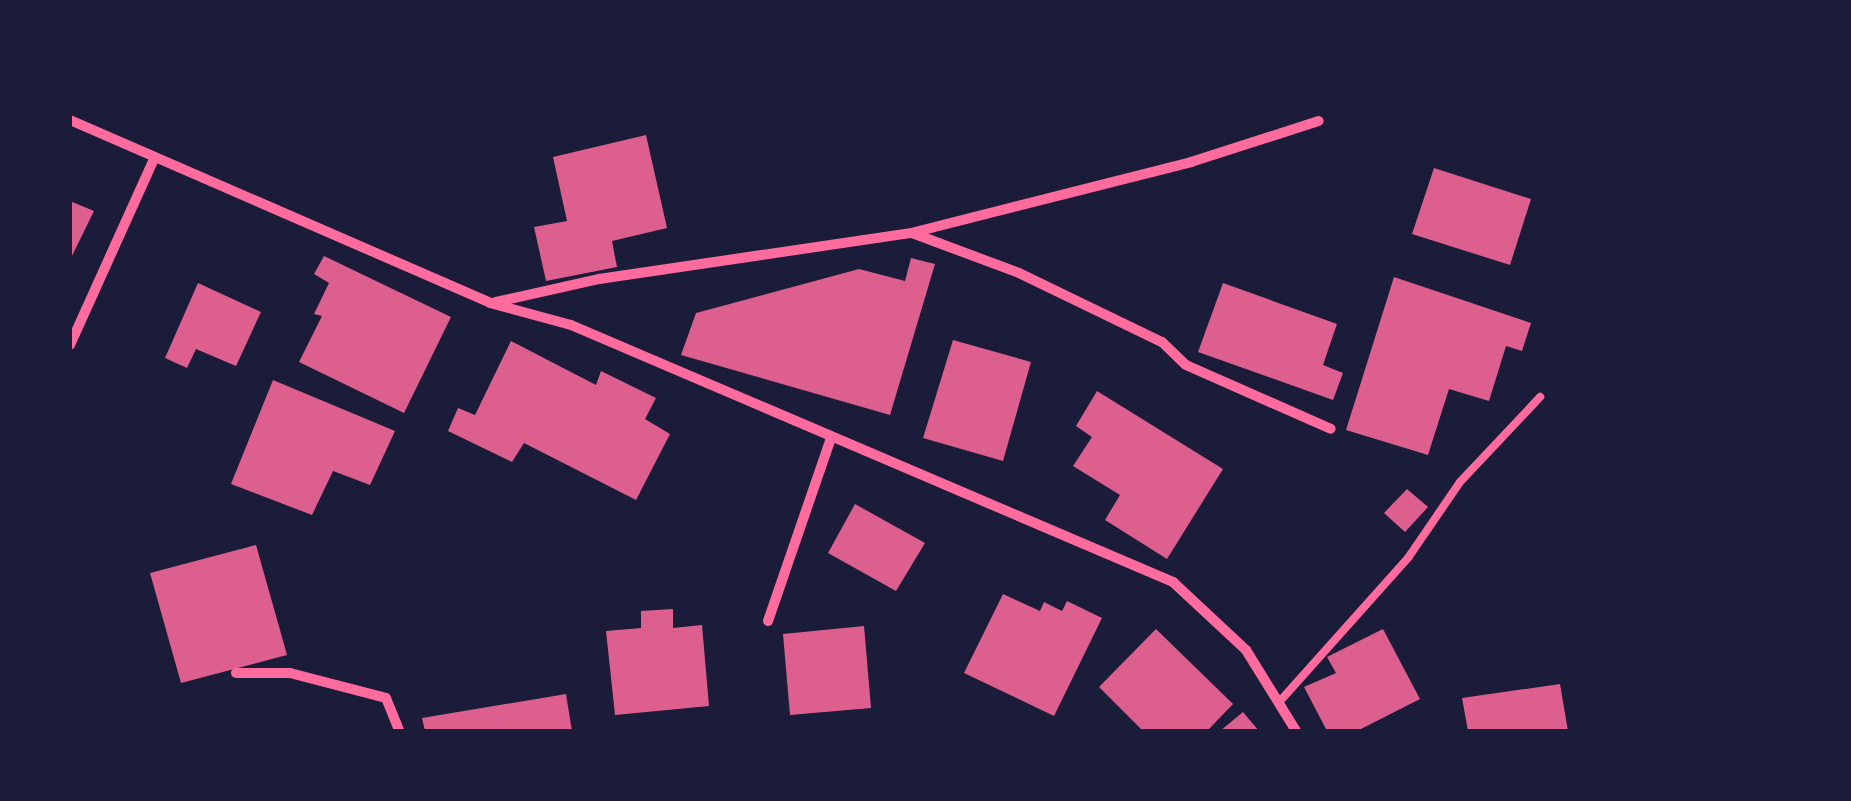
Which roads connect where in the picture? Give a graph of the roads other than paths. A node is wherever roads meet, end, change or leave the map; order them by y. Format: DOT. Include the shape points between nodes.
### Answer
graph roads {
  1 [pos="70,120"];
  2 [pos="1319,121"];
  3 [pos="155,157"];
  4 [pos="912,233"];
  5 [pos="490,303"];
  6 [pos="70,346"];
  7 [pos="1540,398"];
  8 [pos="1330,429"];
  9 [pos="831,438"];
  10 [pos="768,621"];
  11 [pos="236,673"];
  12 [pos="1281,700"];
  13 [pos="399,731"];
  14 [pos="1296,731"];
  1 -- 3 [label="street"];
  2 -- 4 [label="street" via="1191,162"];
  3 -- 5 [label="street"];
  3 -- 6 [label="street"];
  4 -- 5 [label="street" via="599,279"];
  4 -- 8 [label="street" via="1019,273 1162,342 1186,364"];
  5 -- 9 [label="street" via="571,326"];
  7 -- 12 [label="lane" via="1460,482 1408,558"];
  9 -- 10 [label="street"];
  9 -- 12 [label="street" via="1173,582 1246,650"];
  11 -- 13 [label="street" via="290,673 386,698"];
  12 -- 14 [label="street"];
}
